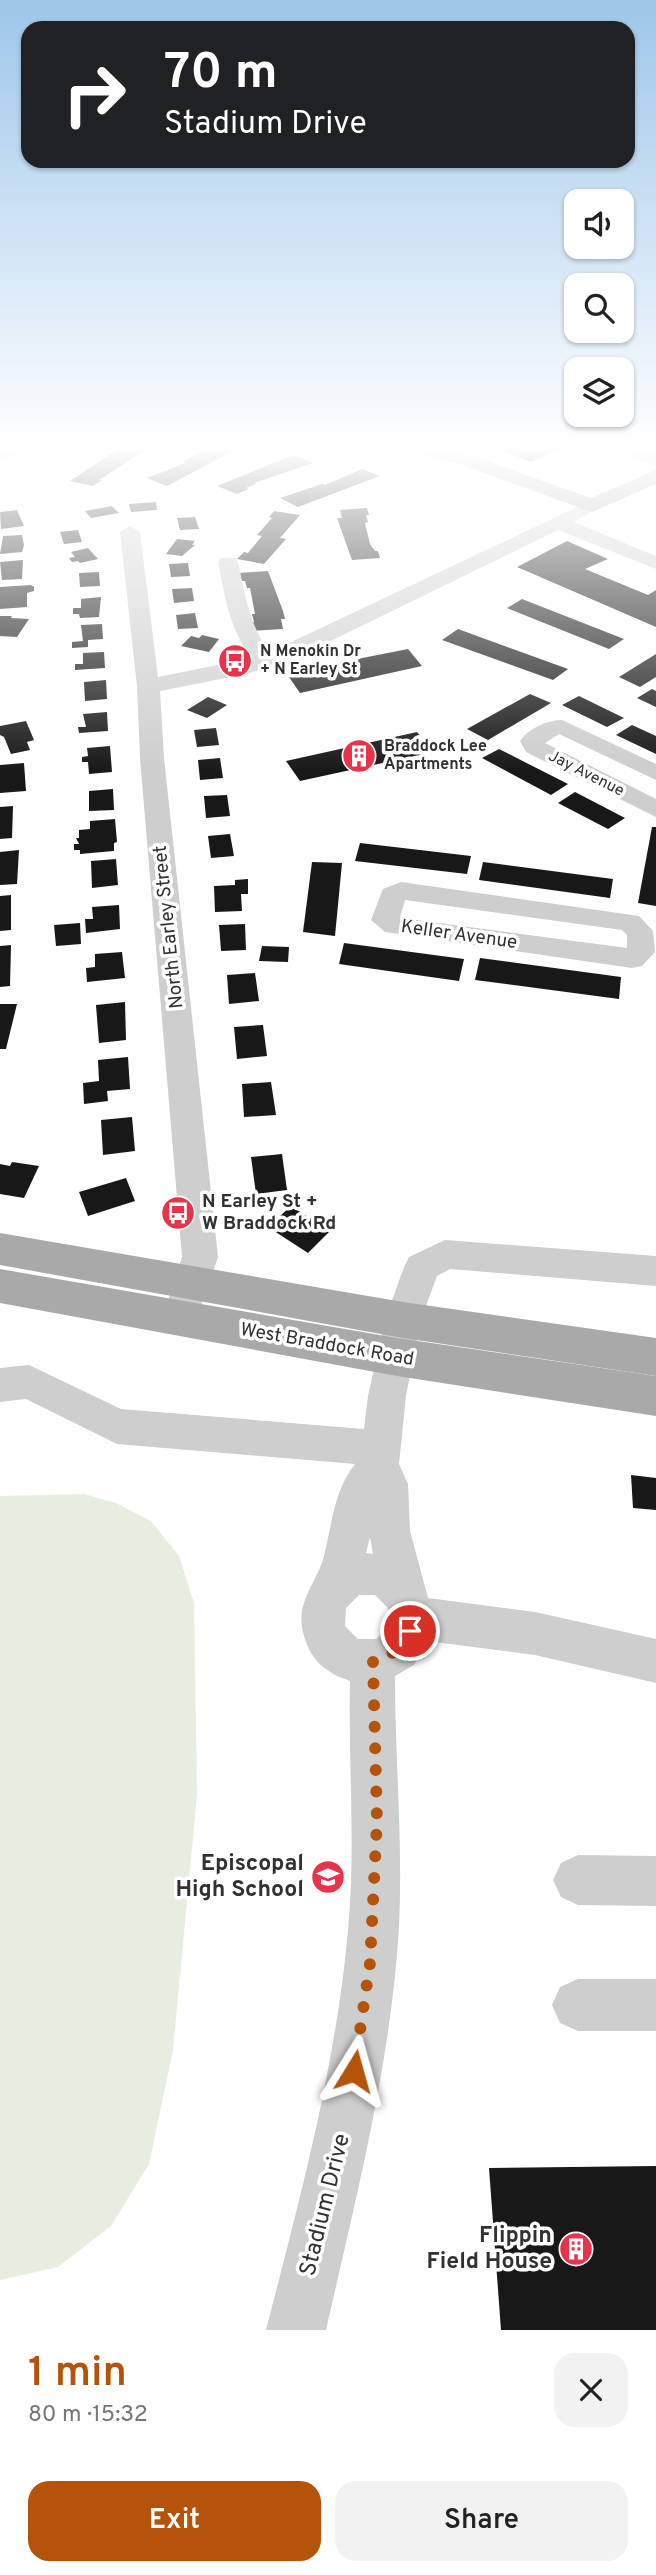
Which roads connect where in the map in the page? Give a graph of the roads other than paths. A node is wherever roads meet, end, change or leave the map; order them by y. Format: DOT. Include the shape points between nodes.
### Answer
graph roads {
  1 [pos="133,554"];
  2 [pos="494,554"];
  3 [pos="634,554"];
  4 [pos="228,562"];
  5 [pos="656,563"];
  6 [pos="266,661"];
  7 [pos="148,686"];
  8 [pos="656,773"];
  9 [pos="656,809"];
  10 [pos="649,940"];
  11 [pos="0,1248"];
  12 [pos="656,1271"];
  13 [pos="0,1286"];
  14 [pos="186,1301"];
  15 [pos="400,1338"];
  16 [pos="656,1357"];
  17 [pos="0,1385"];
  18 [pos="656,1396"];
  19 [pos="380,1457"];
  20 [pos="334,1587"];
  21 [pos="407,1604"];
  22 [pos="656,1661"];
  23 [pos="373,1662"];
  24 [pos="578,1880"];
  25 [pos="656,1881"];
  26 [pos="578,2005"];
  27 [pos="656,2005"];
  28 [pos="296,2330"];
  1 -- 7 [label="street, North Earley Street"];
  2 -- 6 [label="street"];
  3 -- 5 [label="street"];
  4 -- 6 [label="street" via="241,628"];
  6 -- 7 [label="street"];
  7 -- 14 [label="street, North Earley Street" via="200,1257"];
  8 -- 9 [label="street, Jay Avenue" via="562,727 532,741 534,747"];
  10 -- 10 [label="street, Keller Avenue" via="629,922 401,891 393,895 386,920 395,926 632,959"];
  11 -- 14 [label="main road, West Braddock Road"];
  12 -- 15 [label="street" via="445,1254 422,1267"];
  13 -- 14 [label="main road, West Braddock Road"];
  14 -- 15 [label="main road, West Braddock Road"];
  15 -- 16 [label="main road, West Braddock Road"];
  15 -- 18 [label="main road, West Braddock Road"];
  15 -- 19 [label="street"];
  17 -- 19 [label="street" via="29,1382 117,1426"];
  19 -- 20 [label="street" via="359,1490"];
  19 -- 21 [label="street" via="388,1483 389,1531"];
  20 -- 21 [label="street" via="354,1576 376,1574 390,1580"];
  20 -- 23 [label="street" via="322,1614 327,1636 342,1654"];
  21 -- 22 [label="street" via="447,1620 568,1639"];
  21 -- 23 [label="street" via="405,1642"];
  23 -- 28 [label="street, Stadium Drive" via="377,1821 370,1963 349,2111"];
  24 -- 25 [label="street"];
  26 -- 27 [label="street"];
}
